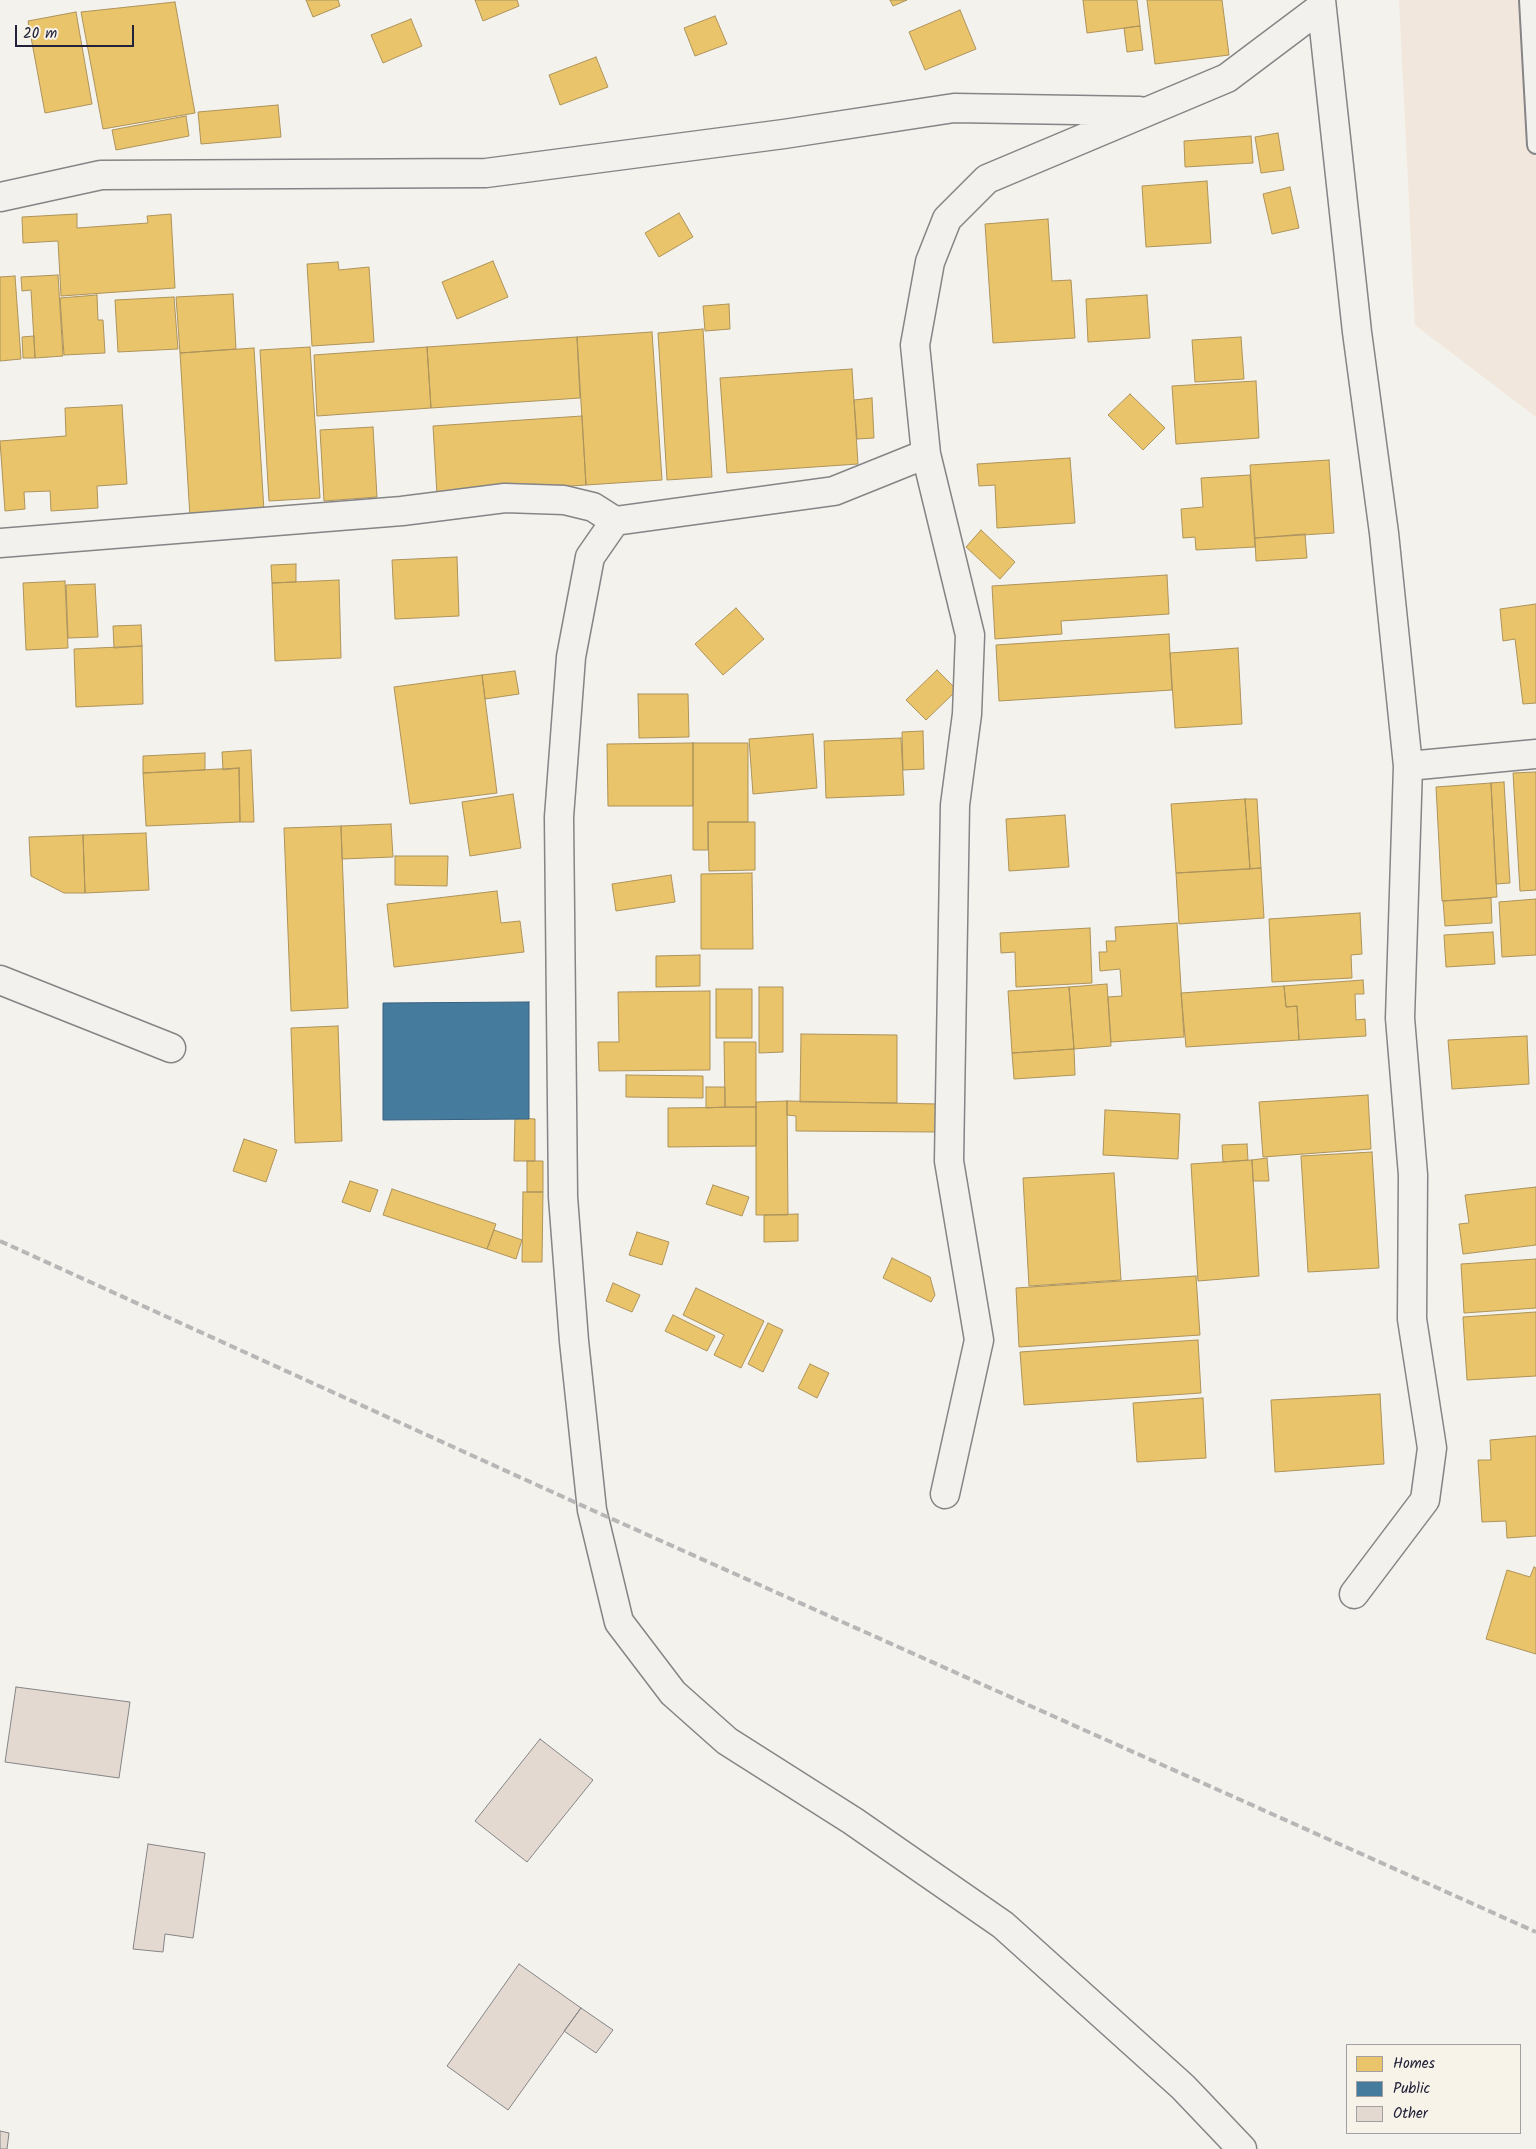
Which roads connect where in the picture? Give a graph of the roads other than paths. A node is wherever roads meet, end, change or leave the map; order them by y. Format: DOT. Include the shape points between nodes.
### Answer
graph roads {
  1 [pos="1528,0"];
  2 [pos="1321,4"];
  3 [pos="1149,111"];
  4 [pos="1536,145"];
  5 [pos="0,197"];
  6 [pos="926,454"];
  7 [pos="615,521"];
  8 [pos="0,543"];
  9 [pos="1536,754"];
  10 [pos="1408,766"];
  11 [pos="0,980"];
  12 [pos="171,1048"];
  13 [pos="945,1494"];
  14 [pos="1354,1594"];
  15 [pos="1242,2149"];
  1 -- 4 [label="lane"];
  2 -- 3 [label="street" via="1227,78"];
  2 -- 10 [label="street" via="1357,332 1384,533"];
  3 -- 5 [label="street" via="954,108 486,174 101,174"];
  3 -- 6 [label="street" via="987,179 947,219 930,262 915,345"];
  6 -- 7 [label="street" via="834,491"];
  6 -- 13 [label="street" via="970,635 967,714 955,805 949,1162 978,1340"];
  7 -- 8 [label="street" via="593,507 564,500 505,498 392,512"];
  7 -- 15 [label="street" via="590,557 571,657 559,817 563,1197 573,1331 592,1510 620,1622 673,1693 727,1741 853,1821 1002,1925 1183,2087"];
  9 -- 10 [label="street"];
  10 -- 14 [label="street" via="1400,1018 1413,1175 1412,1319 1432,1448 1425,1500"];
  11 -- 12 [label="street"];
}
